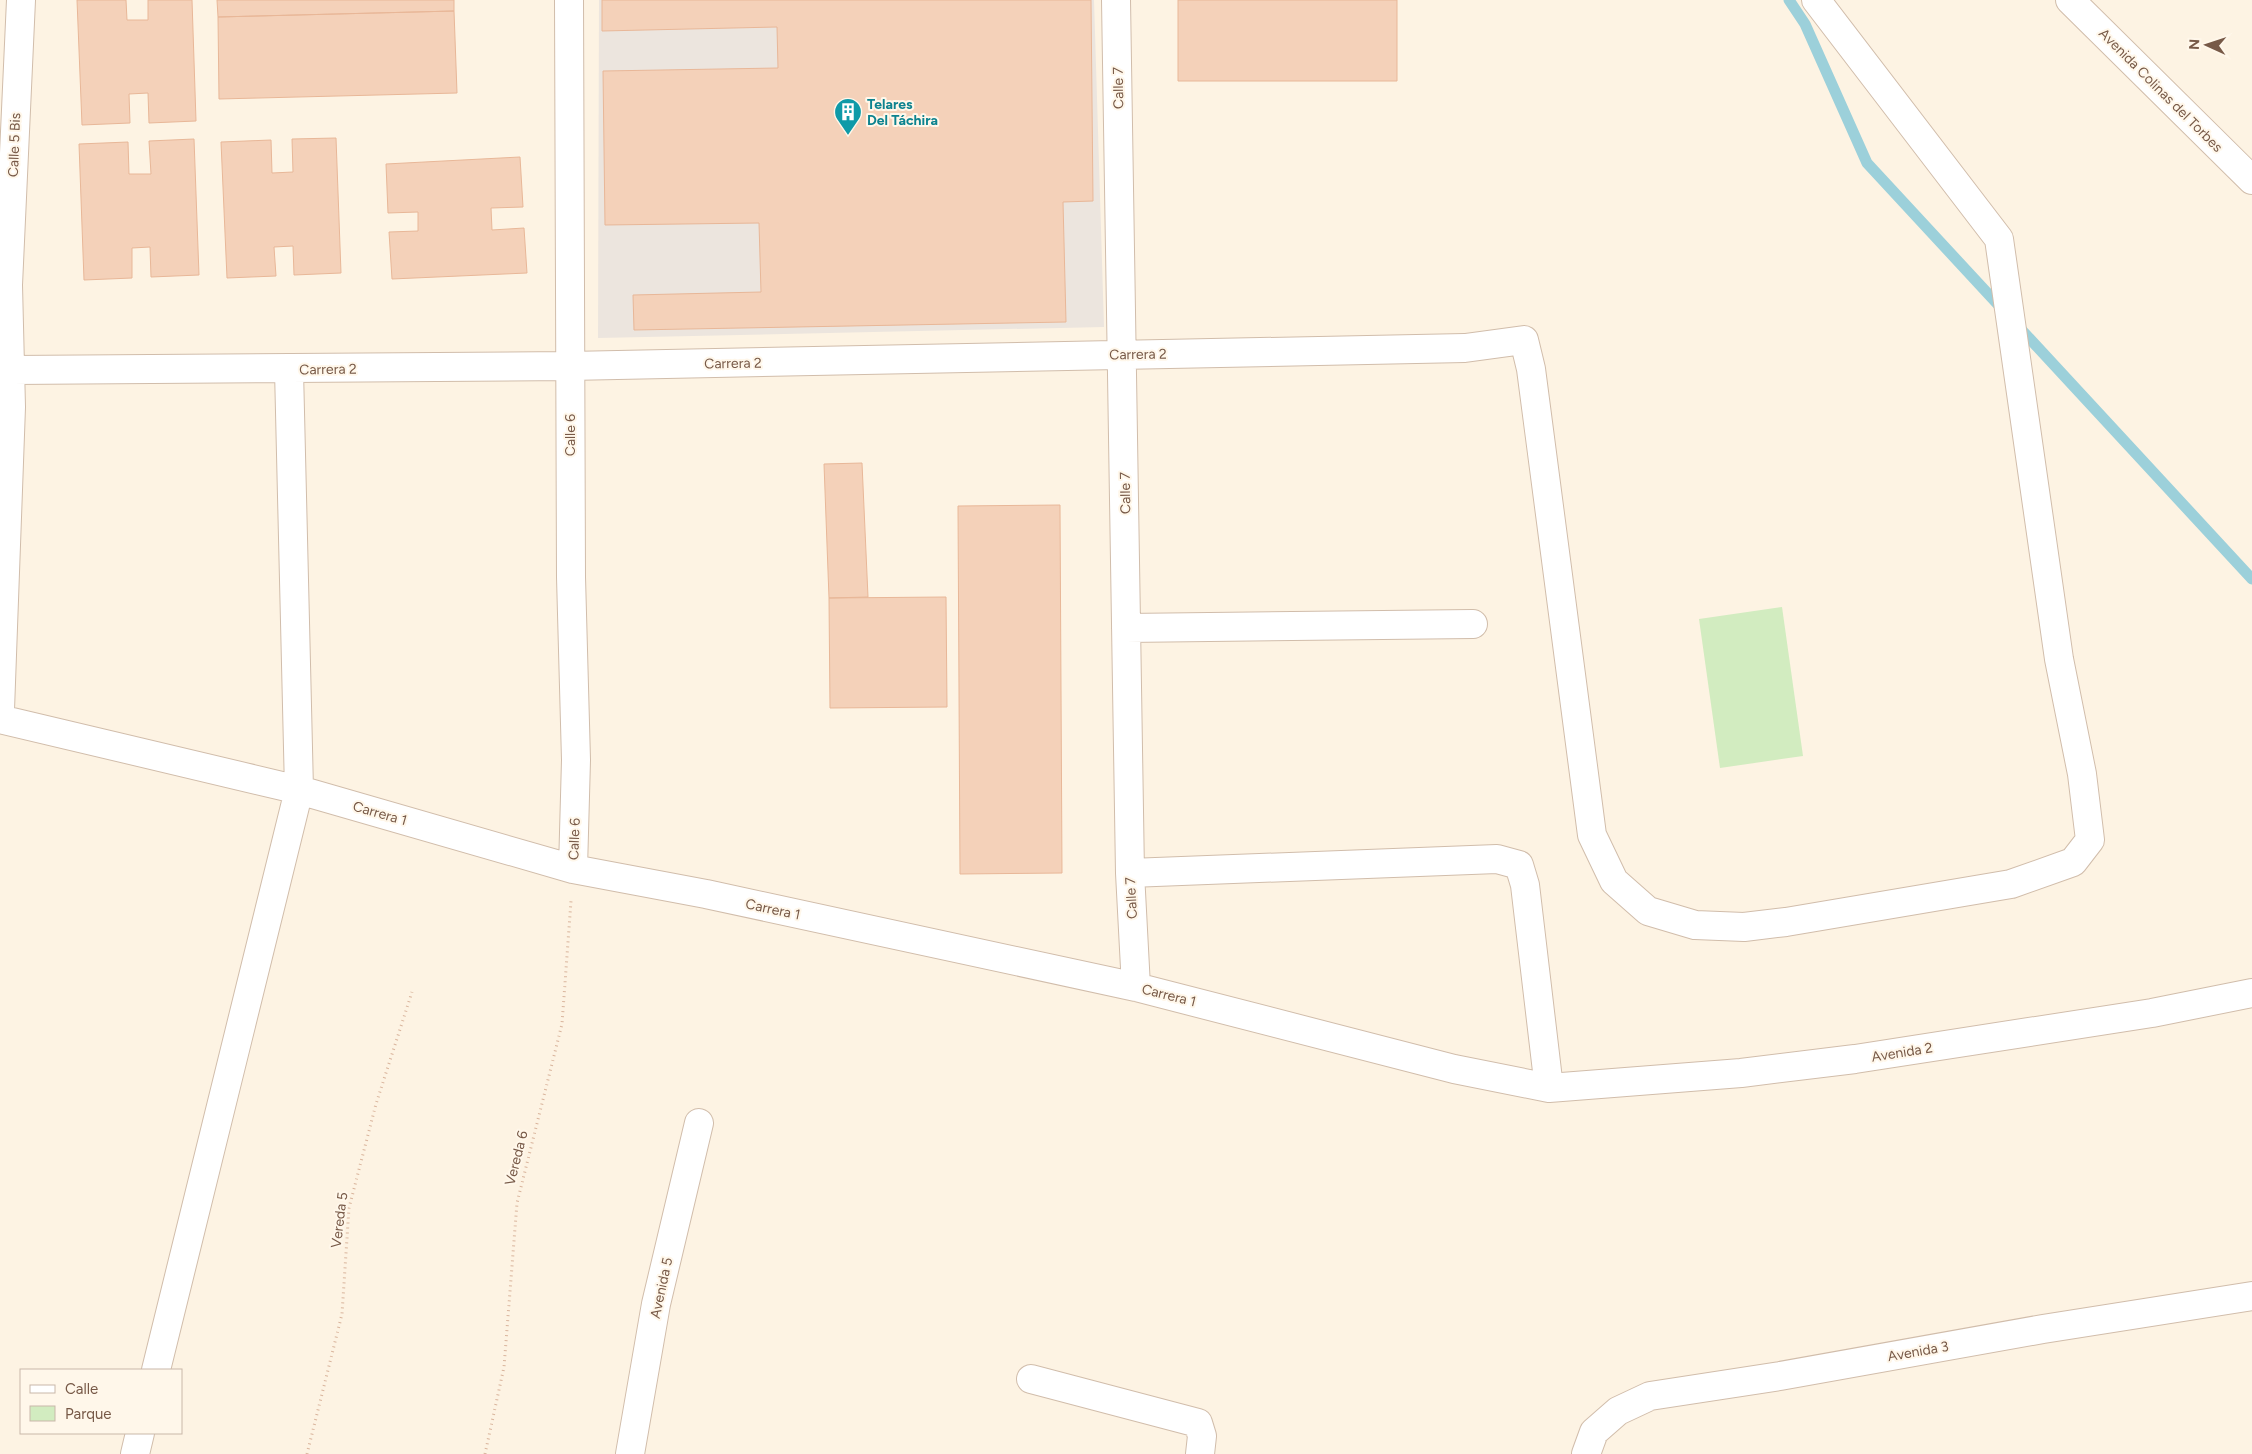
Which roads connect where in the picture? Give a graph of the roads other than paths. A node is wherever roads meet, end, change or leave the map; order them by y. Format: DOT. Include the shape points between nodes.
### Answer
graph roads {
  1 [pos="20,0"];
  2 [pos="569,0"];
  3 [pos="1116,0"];
  4 [pos="1816,0"];
  5 [pos="2070,0"];
  6 [pos="2252,180"];
  7 [pos="1123,355"];
  8 [pos="570,366"];
  9 [pos="6,369"];
  10 [pos="289,370"];
  11 [pos="1473,624"];
  12 [pos="1126,628"];
  13 [pos="0,710"];
  14 [pos="0,719"];
  15 [pos="299,790"];
  16 [pos="573,869"];
  17 [pos="1130,874"];
  18 [pos="1136,987"];
  19 [pos="2252,993"];
  20 [pos="1549,1088"];
  21 [pos="700,1123"];
  22 [pos="2252,1296"];
  23 [pos="156,1369"];
  24 [pos="1031,1379"];
  25 [pos="140,1434"];
  26 [pos="1590,1443"];
  27 [pos="135,1454"];
  28 [pos="630,1454"];
  29 [pos="1200,1454"];
  1 -- 9 [label="street, Calle 5 Bis"];
  2 -- 8 [label="street, Calle 6"];
  3 -- 7 [label="street, Calle 7"];
  4 -- 7 [label="street, Carrera 2" via="1999,239 2059,659 2082,774 2089,830 2090,840 2073,862 2011,884 1744,927 1695,926 1648,911 1614,881 1592,835 1532,379 1524,340 1465,348"];
  5 -- 6 [label="street, Avenida Colinas del Torbes"];
  7 -- 8 [label="street, Carrera 2"];
  7 -- 12 [label="street, Calle 7"];
  8 -- 10 [label="street, Carrera 2"];
  8 -- 16 [label="street, Calle 6" via="576,760"];
  9 -- 10 [label="street, Carrera 2"];
  9 -- 13 [label="street, Calle 5 Bis"];
  10 -- 15 [label="street"];
  11 -- 12 [label="street"];
  12 -- 17 [label="street, Calle 7"];
  14 -- 15 [label="street, Carrera 1"];
  15 -- 16 [label="street, Carrera 1"];
  15 -- 23 [label="street"];
  16 -- 18 [label="street, Carrera 1" via="706,894"];
  17 -- 18 [label="street, Calle 7"];
  17 -- 20 [label="street" via="1497,860 1519,865 1525,885"];
  18 -- 20 [label="street, Carrera 1" via="1454,1069"];
  19 -- 20 [label="street, Avenida 2" via="2152,1013 1854,1059 1741,1073"];
  21 -- 28 [label="street, Avenida 5" via="656,1304"];
  22 -- 26 [label="street, Avenida 3" via="1650,1396 1618,1411"];
  24 -- 29 [label="street" via="1198,1423 1202,1436"];
  25 -- 27 [label="street"];
}
